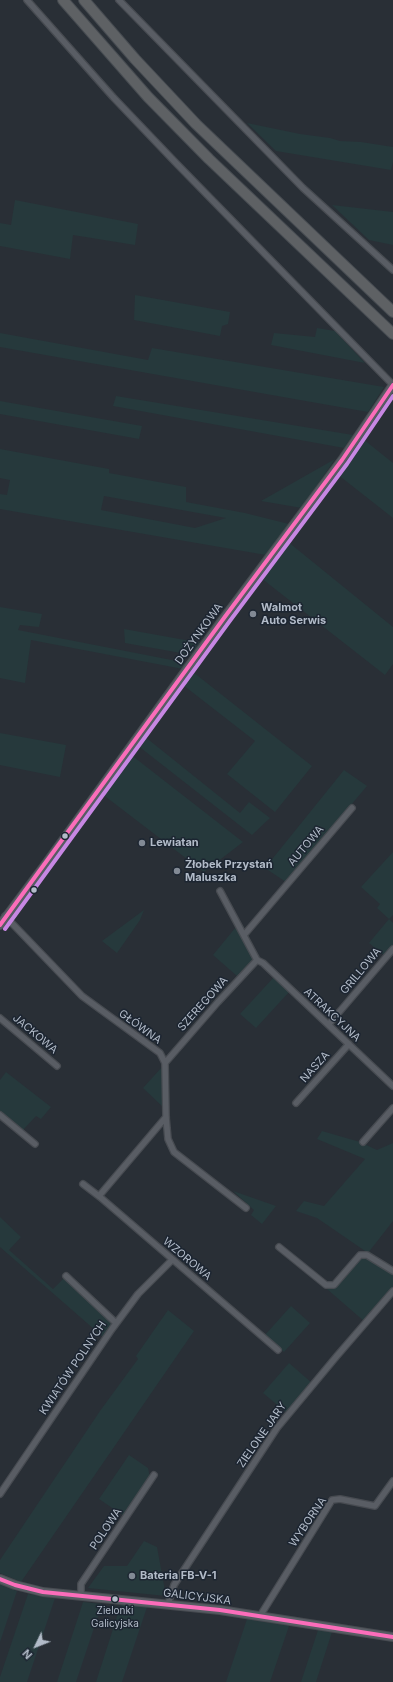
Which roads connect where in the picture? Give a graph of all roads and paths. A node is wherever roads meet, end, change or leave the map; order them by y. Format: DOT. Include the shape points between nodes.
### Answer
graph roads {
  1 [pos="27,0"];
  2 [pos="63,0"];
  3 [pos="84,0"];
  4 [pos="119,0"];
  5 [pos="393,270"];
  6 [pos="393,312"];
  7 [pos="393,334"];
  8 [pos="393,385"];
  9 [pos="352,808"];
  10 [pos="220,891"];
  11 [pos="5,916"];
  12 [pos="0,925"];
  13 [pos="244,935"];
  14 [pos="393,949"];
  15 [pos="257,960"];
  16 [pos="0,1018"];
  17 [pos="329,1024"];
  18 [pos="349,1044"];
  19 [pos="164,1063"];
  20 [pos="57,1066"];
  21 [pos="393,1086"];
  22 [pos="296,1103"];
  23 [pos="393,1108"];
  24 [pos="0,1115"];
  25 [pos="166,1117"];
  26 [pos="363,1142"];
  27 [pos="35,1144"];
  28 [pos="83,1184"];
  29 [pos="99,1196"];
  30 [pos="246,1208"];
  31 [pos="279,1247"];
  32 [pos="172,1260"];
  33 [pos="393,1271"];
  34 [pos="66,1276"];
  35 [pos="393,1291"];
  36 [pos="116,1323"];
  37 [pos="278,1350"];
  38 [pos="154,1475"];
  39 [pos="393,1481"];
  40 [pos="0,1494"];
  41 [pos="0,1579"];
  42 [pos="81,1596"];
  43 [pos="168,1604"];
  44 [pos="260,1616"];
  45 [pos="393,1637"];
  1 -- 8 [label="street" via="170,158"];
  2 -- 7 [label="highway" via="148,97 209,159"];
  3 -- 6 [label="highway" via="196,124"];
  4 -- 5 [label="street" via="303,188"];
  8 -- 11 [label="street, DOŻYNKOWA" via="342,460 226,615 53,855"];
  9 -- 13 [label="street, AUTOWA"];
  10 -- 13 [label="street"];
  11 -- 12 [label="street, DOŻYNKOWA"];
  11 -- 19 [label="street, GŁÓWNA" via="82,996 160,1053"];
  13 -- 15 [label="street"];
  14 -- 17 [label="street, GRILLOWA"];
  15 -- 17 [label="street, ATRAKCYJNA"];
  15 -- 19 [label="street, SZEREGOWA"];
  16 -- 20 [label="street, JACKOWA"];
  17 -- 18 [label="street, ATRAKCYJNA"];
  18 -- 21 [label="street, ATRAKCYJNA"];
  18 -- 22 [label="street, NASZA"];
  19 -- 25 [label="street"];
  23 -- 26 [label="street"];
  24 -- 27 [label="street"];
  25 -- 29 [label="street"];
  25 -- 30 [label="street" via="168,1139 174,1152"];
  28 -- 29 [label="street, WZOROWA"];
  29 -- 32 [label="street, WZOROWA"];
  31 -- 33 [label="street" via="326,1285 334,1285 360,1255 367,1255"];
  32 -- 36 [label="street, KWIATÓW POLNYCH" via="138,1294"];
  32 -- 37 [label="street, WZOROWA"];
  34 -- 36 [label="street"];
  35 -- 43 [label="street, ZIELONE JARY" via="277,1428 174,1585"];
  36 -- 40 [label="street, KWIATÓW POLNYCH"];
  38 -- 42 [label="street, POLOWA" via="81,1584"];
  39 -- 44 [label="street, WYBORNA" via="375,1506 340,1499 332,1500"];
  41 -- 42 [label="street, GALICYJSKA" via="15,1586 43,1592"];
  42 -- 43 [label="street, GALICYJSKA"];
  43 -- 44 [label="street, GALICYJSKA"];
  44 -- 45 [label="street, GALICYJSKA"];
}
